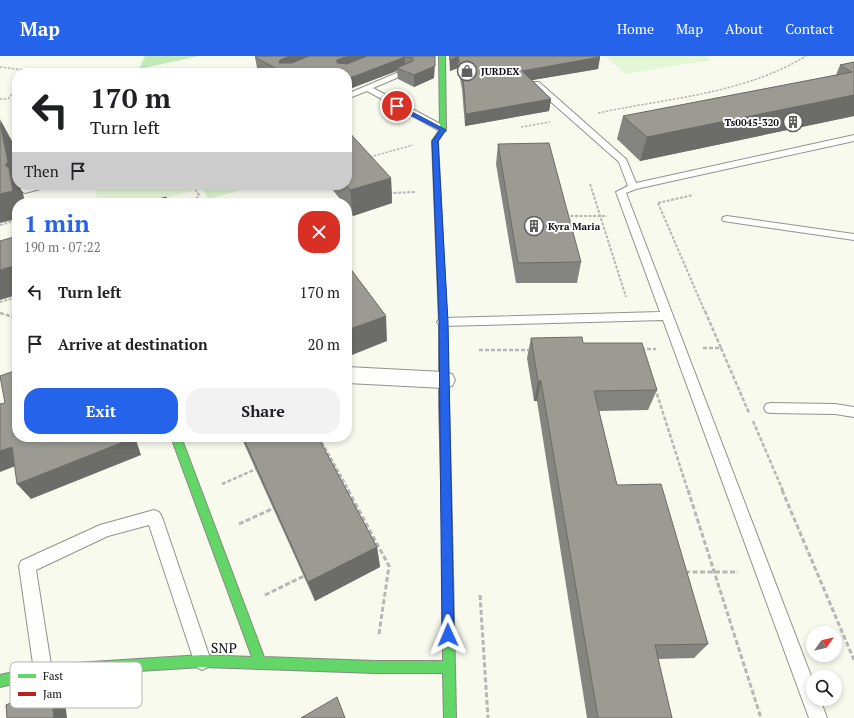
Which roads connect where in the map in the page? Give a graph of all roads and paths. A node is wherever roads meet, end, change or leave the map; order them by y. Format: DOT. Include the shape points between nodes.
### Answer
graph roads {
  1 [pos="442,56"];
  2 [pos="806,56"];
  3 [pos="0,67"];
  4 [pos="12,68"];
  5 [pos="409,71"];
  6 [pos="536,84"];
  7 [pos="367,88"];
  8 [pos="12,94"];
  9 [pos="352,95"];
  10 [pos="0,98"];
  11 [pos="575,118"];
  12 [pos="521,126"];
  13 [pos="443,130"];
  14 [pos="854,138"];
  15 [pos="12,139"];
  16 [pos="6,140"];
  17 [pos="418,144"];
  18 [pos="368,158"];
  19 [pos="649,183"];
  20 [pos="590,184"];
  21 [pos="387,187"];
  22 [pos="633,187"];
  23 [pos="418,192"];
  24 [pos="563,216"];
  25 [pos="600,216"];
  26 [pos="630,216"];
  27 [pos="728,220"];
  28 [pos="12,221"];
  29 [pos="0,225"];
  30 [pos="854,237"];
  31 [pos="12,298"];
  32 [pos="0,302"];
  33 [pos="0,313"];
  34 [pos="667,316"];
  35 [pos="12,317"];
  36 [pos="632,317"];
  37 [pos="443,322"];
  38 [pos="721,348"];
  39 [pos="645,356"];
  40 [pos="352,374"];
  41 [pos="444,380"];
  42 [pos="654,386"];
  43 [pos="771,408"];
  44 [pos="854,412"];
  45 [pos="178,442"];
  46 [pos="323,442"];
  47 [pos="256,469"];
  48 [pos="216,486"];
  49 [pos="274,508"];
  50 [pos="231,528"];
  51 [pos="678,572"];
  52 [pos="714,572"];
  53 [pos="763,572"];
  54 [pos="304,576"];
  55 [pos="259,598"];
  56 [pos="202,661"];
  57 [pos="42,662"];
  58 [pos="260,663"];
  59 [pos="142,665"];
  60 [pos="375,667"];
  61 [pos="448,667"];
  62 [pos="10,679"];
  63 [pos="0,681"];
  64 [pos="450,718"];
  65 [pos="761,718"];
  66 [pos="818,718"];
  1 -- 13 [label="street"];
  2 -- 11 [label="path" via="766,77 735,86"];
  3 -- 4 [label="path"];
  5 -- 7 [label="lane"];
  6 -- 11 [label="lane"];
  7 -- 9 [label="lane"];
  7 -- 13 [label="lane"];
  8 -- 10 [label="path" via="8,98"];
  11 -- 12 [label="path"];
  11 -- 22 [label="lane" via="623,161"];
  13 -- 37 [label="street" via="435,141"];
  14 -- 19 [label="lane"];
  15 -- 16 [label="path"];
  17 -- 18 [label="path"];
  19 -- 22 [label="lane"];
  19 -- 38 [label="path"];
  20 -- 25 [label="path"];
  21 -- 23 [label="path" via="392,193"];
  22 -- 26 [label="lane" via="622,192"];
  24 -- 25 [label="path"];
  25 -- 26 [label="path"];
  25 -- 36 [label="path"];
  26 -- 34 [label="lane"];
  27 -- 30 [label="lane"];
  28 -- 29 [label="path"];
  31 -- 32 [label="path"];
  33 -- 35 [label="path"];
  34 -- 36 [label="lane"];
  34 -- 53 [label="lane"];
  36 -- 37 [label="lane"];
  36 -- 39 [label="path"];
  37 -- 41 [label="street"];
  40 -- 41 [label="street"];
  41 -- 61 [label="street"];
  42 -- 52 [label="path"];
  43 -- 44 [label="lane" via="835,409"];
  45 -- 58 [label="street"];
  46 -- 60 [label="path" via="389,566"];
  47 -- 48 [label="path"];
  49 -- 50 [label="path"];
  51 -- 52 [label="path"];
  52 -- 53 [label="path"];
  52 -- 65 [label="path"];
  53 -- 66 [label="lane"];
  54 -- 55 [label="path"];
  56 -- 57 [label="lane" via="154,517 105,530 26,566"];
  56 -- 58 [label="street, SNP"];
  56 -- 59 [label="street, SNP"];
  58 -- 60 [label="street, SNP"];
  60 -- 61 [label="street, SNP"];
  61 -- 64 [label="street"];
  62 -- 63 [label="street, SNP"];
}
